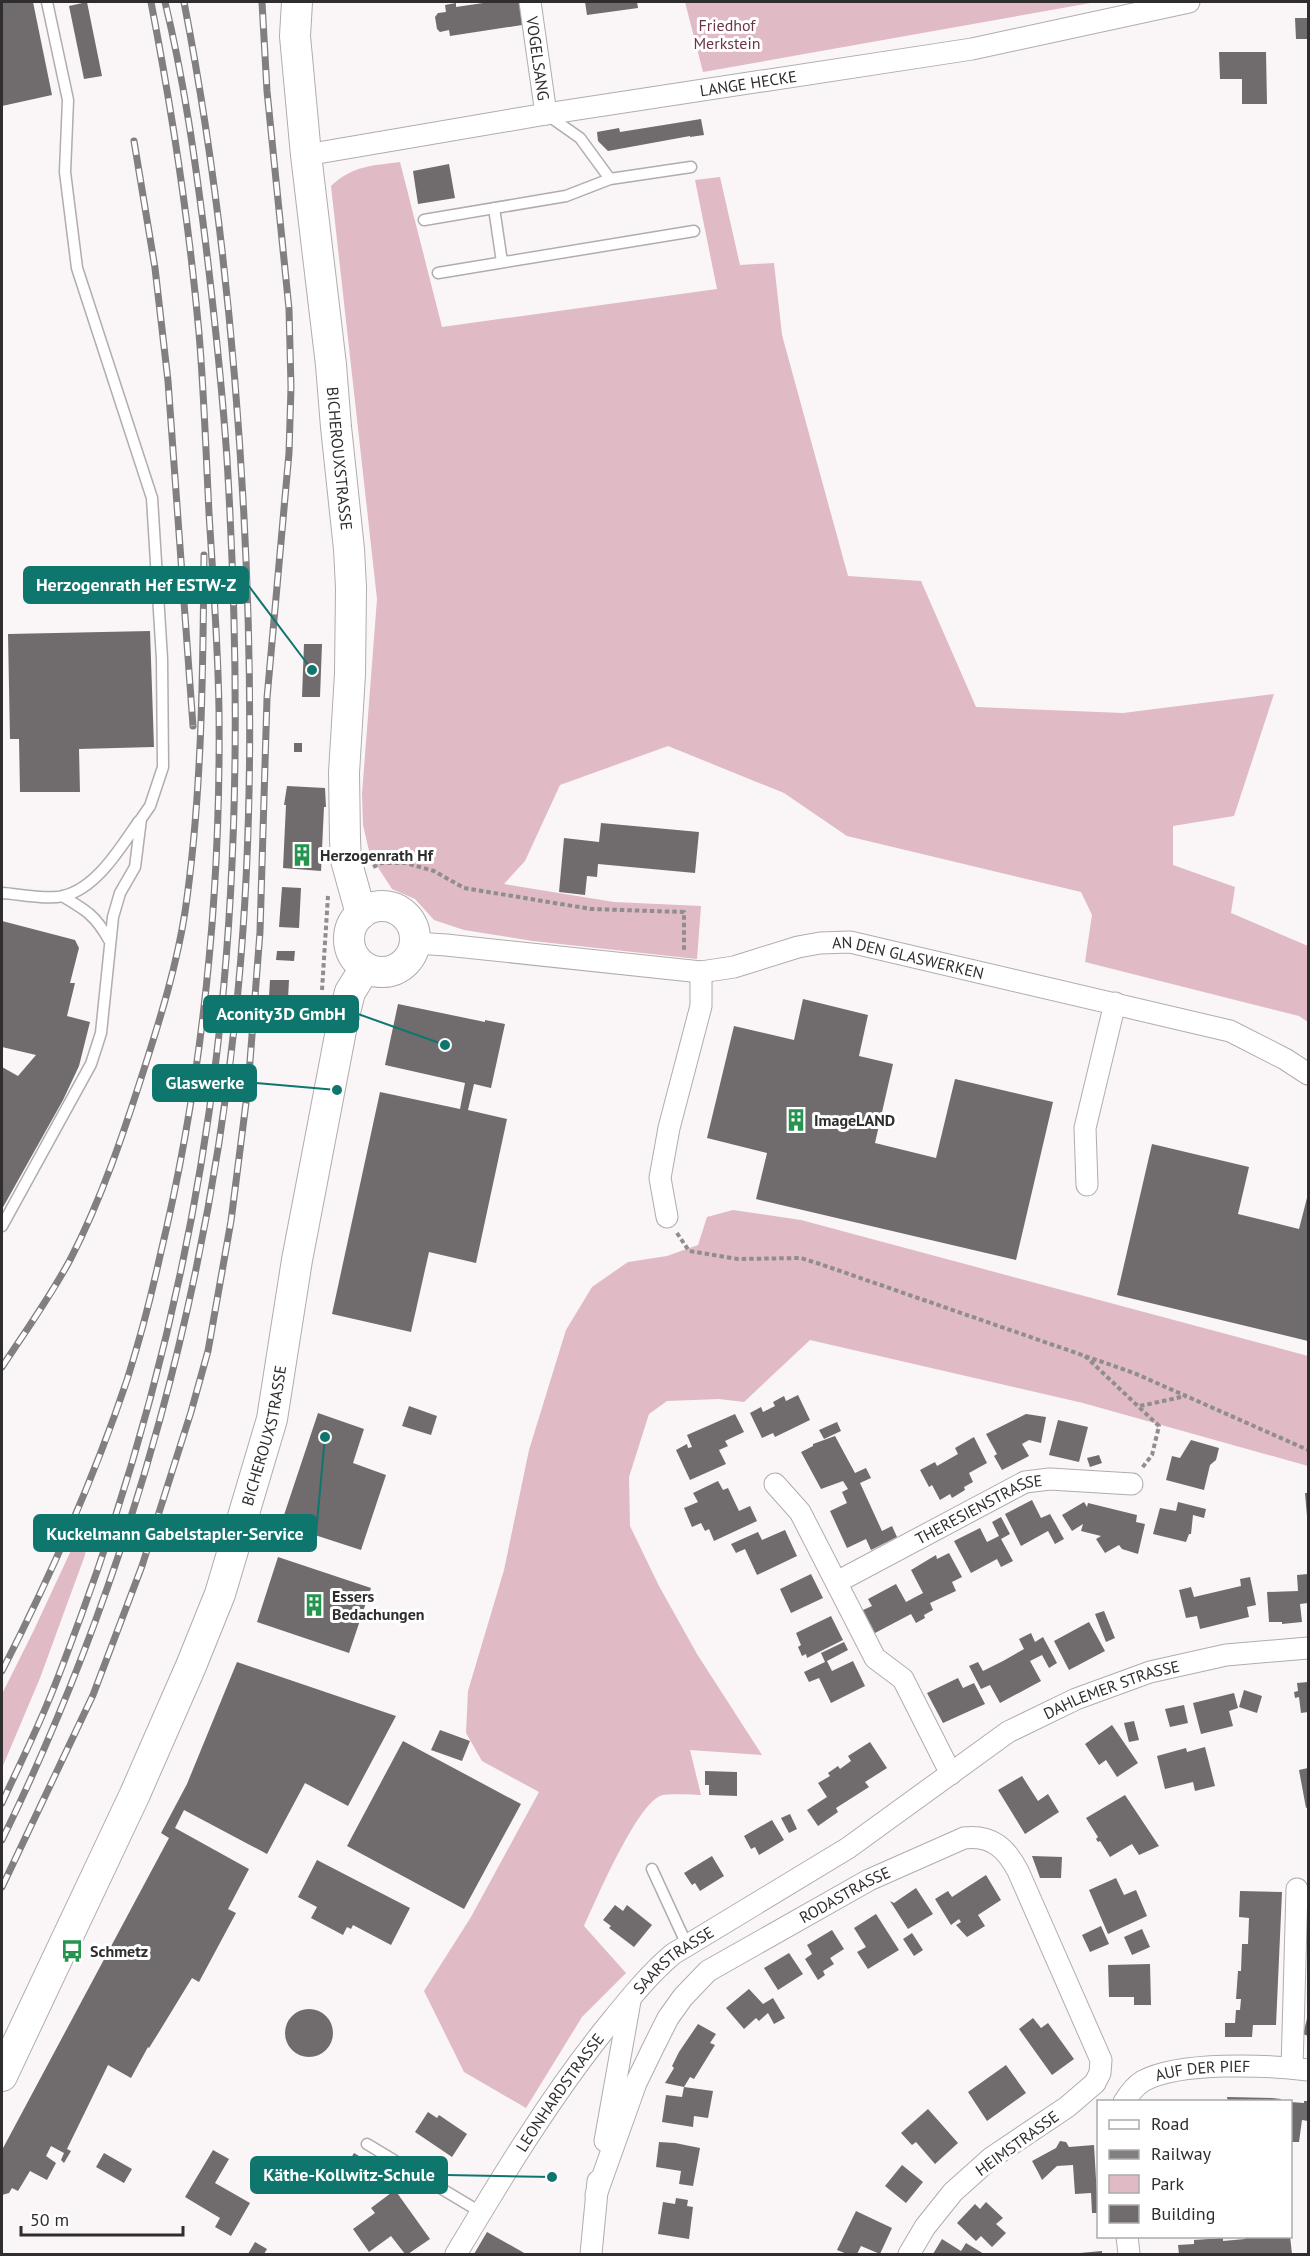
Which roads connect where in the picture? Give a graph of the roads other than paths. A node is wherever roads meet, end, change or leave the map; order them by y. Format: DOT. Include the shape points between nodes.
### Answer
graph roads {
  1 [pos="47,2"];
  2 [pos="297,2"];
  3 [pos="530,2"];
  4 [pos="1189,2"];
  5 [pos="546,114"];
  6 [pos="306,154"];
  7 [pos="691,167"];
  8 [pos="610,179"];
  9 [pos="494,208"];
  10 [pos="424,220"];
  11 [pos="694,231"];
  12 [pos="502,262"];
  13 [pos="438,273"];
  14 [pos="141,819"];
  15 [pos="2,893"];
  16 [pos="63,896"];
  17 [pos="361,914"];
  18 [pos="109,940"];
  19 [pos="415,943"];
  20 [pos="365,968"];
  21 [pos="692,972"];
  22 [pos="1115,1003"];
  23 [pos="1308,1074"];
  24 [pos="1087,1185"];
  25 [pos="667,1216"];
  26 [pos="2,1226"];
  27 [pos="775,1484"];
  28 [pos="1132,1484"];
  29 [pos="837,1582"];
  30 [pos="1308,1648"];
  31 [pos="944,1779"];
  32 [pos="652,1869"];
  33 [pos="1297,1889"];
  34 [pos="687,1945"];
  35 [pos="631,1997"];
  36 [pos="1101,2060"];
  37 [pos="1300,2069"];
  38 [pos="2,2076"];
  39 [pos="1125,2100"];
  40 [pos="367,2144"];
  41 [pos="596,2194"];
  42 [pos="482,2213"];
  43 [pos="1127,2238"];
  44 [pos="456,2254"];
  45 [pos="591,2254"];
  46 [pos="909,2254"];
  47 [pos="1129,2254"];
  1 -- 14 [label="lane" via="68,100 65,172 77,268 152,498 162,659 163,767 150,806"];
  2 -- 6 [label="street, BICHEROUXSTRASSE" via="295,36"];
  3 -- 5 [label="street, VOGELSANG"];
  4 -- 5 [label="street, LANGE HECKE" via="972,49"];
  5 -- 6 [label="street, LANGE HECKE"];
  5 -- 8 [label="lane" via="580,138"];
  6 -- 17 [label="street, BICHEROUXSTRASSE" via="350,549 346,860"];
  7 -- 8 [label="lane"];
  8 -- 9 [label="lane" via="566,196"];
  9 -- 10 [label="lane"];
  9 -- 12 [label="lane"];
  11 -- 12 [label="lane"];
  12 -- 13 [label="lane"];
  14 -- 16 [label="lane" via="104,869 81,889"];
  14 -- 18 [label="lane" via="135,867 120,893"];
  15 -- 16 [label="lane"];
  16 -- 18 [label="lane" via="100,923"];
  17 -- 19 [label="street" via="375,907 398,911 413,928"];
  17 -- 20 [label="street" via="352,927 349,942 354,957"];
  18 -- 26 [label="lane" via="100,1033 91,1065"];
  19 -- 20 [label="street" via="409,959 397,969 381,973"];
  19 -- 21 [label="street, AN DEN GLASWERKEN"];
  20 -- 38 [label="street, BICHEROUXSTRASSE" via="350,992 343,1020 297,1260 272,1419 220,1594 135,1794"];
  21 -- 22 [label="street, AN DEN GLASWERKEN" via="734,967 809,945 850,942"];
  21 -- 25 [label="street" via="701,1006 660,1178"];
  22 -- 23 [label="street, AN DEN GLASWERKEN" via="1230,1031"];
  22 -- 24 [label="street" via="1085,1128"];
  27 -- 29 [label="street" via="800,1512"];
  28 -- 29 [label="street, THERESIENSTRASSE" via="1050,1479 1025,1482"];
  29 -- 31 [label="street" via="875,1658 903,1679"];
  30 -- 31 [label="street, DAHLEMER STRASSE" via="1226,1655 1150,1672 1076,1699 1008,1732"];
  31 -- 34 [label="street, SAARSTRASSE" via="848,1848"];
  32 -- 34 [label="lane"];
  33 -- 37 [label="street, AUF DER PIEF"];
  34 -- 35 [label="street, SAARSTRASSE" via="657,1967"];
  35 -- 41 [label="street, SAARSTRASSE"];
  35 -- 42 [label="street, LEONHARDSTRASSE" via="573,2069"];
  36 -- 41 [label="street, RODASTRASSE" via="1008,1852 976,1837 964,1838 869,1880 708,1971 668,2018 636,2083"];
  36 -- 46 [label="street, HEIMSTRASSE" via="1095,2083 1067,2107 991,2158 953,2192"];
  37 -- 39 [label="street, AUF DER PIEF" via="1226,2065 1181,2071 1150,2078"];
  40 -- 42 [label="lane"];
  41 -- 45 [label="street, SAARSTRASSE"];
  42 -- 44 [label="street, LEONHARDSTRASSE"];
  43 -- 47 [label="street"];
}
